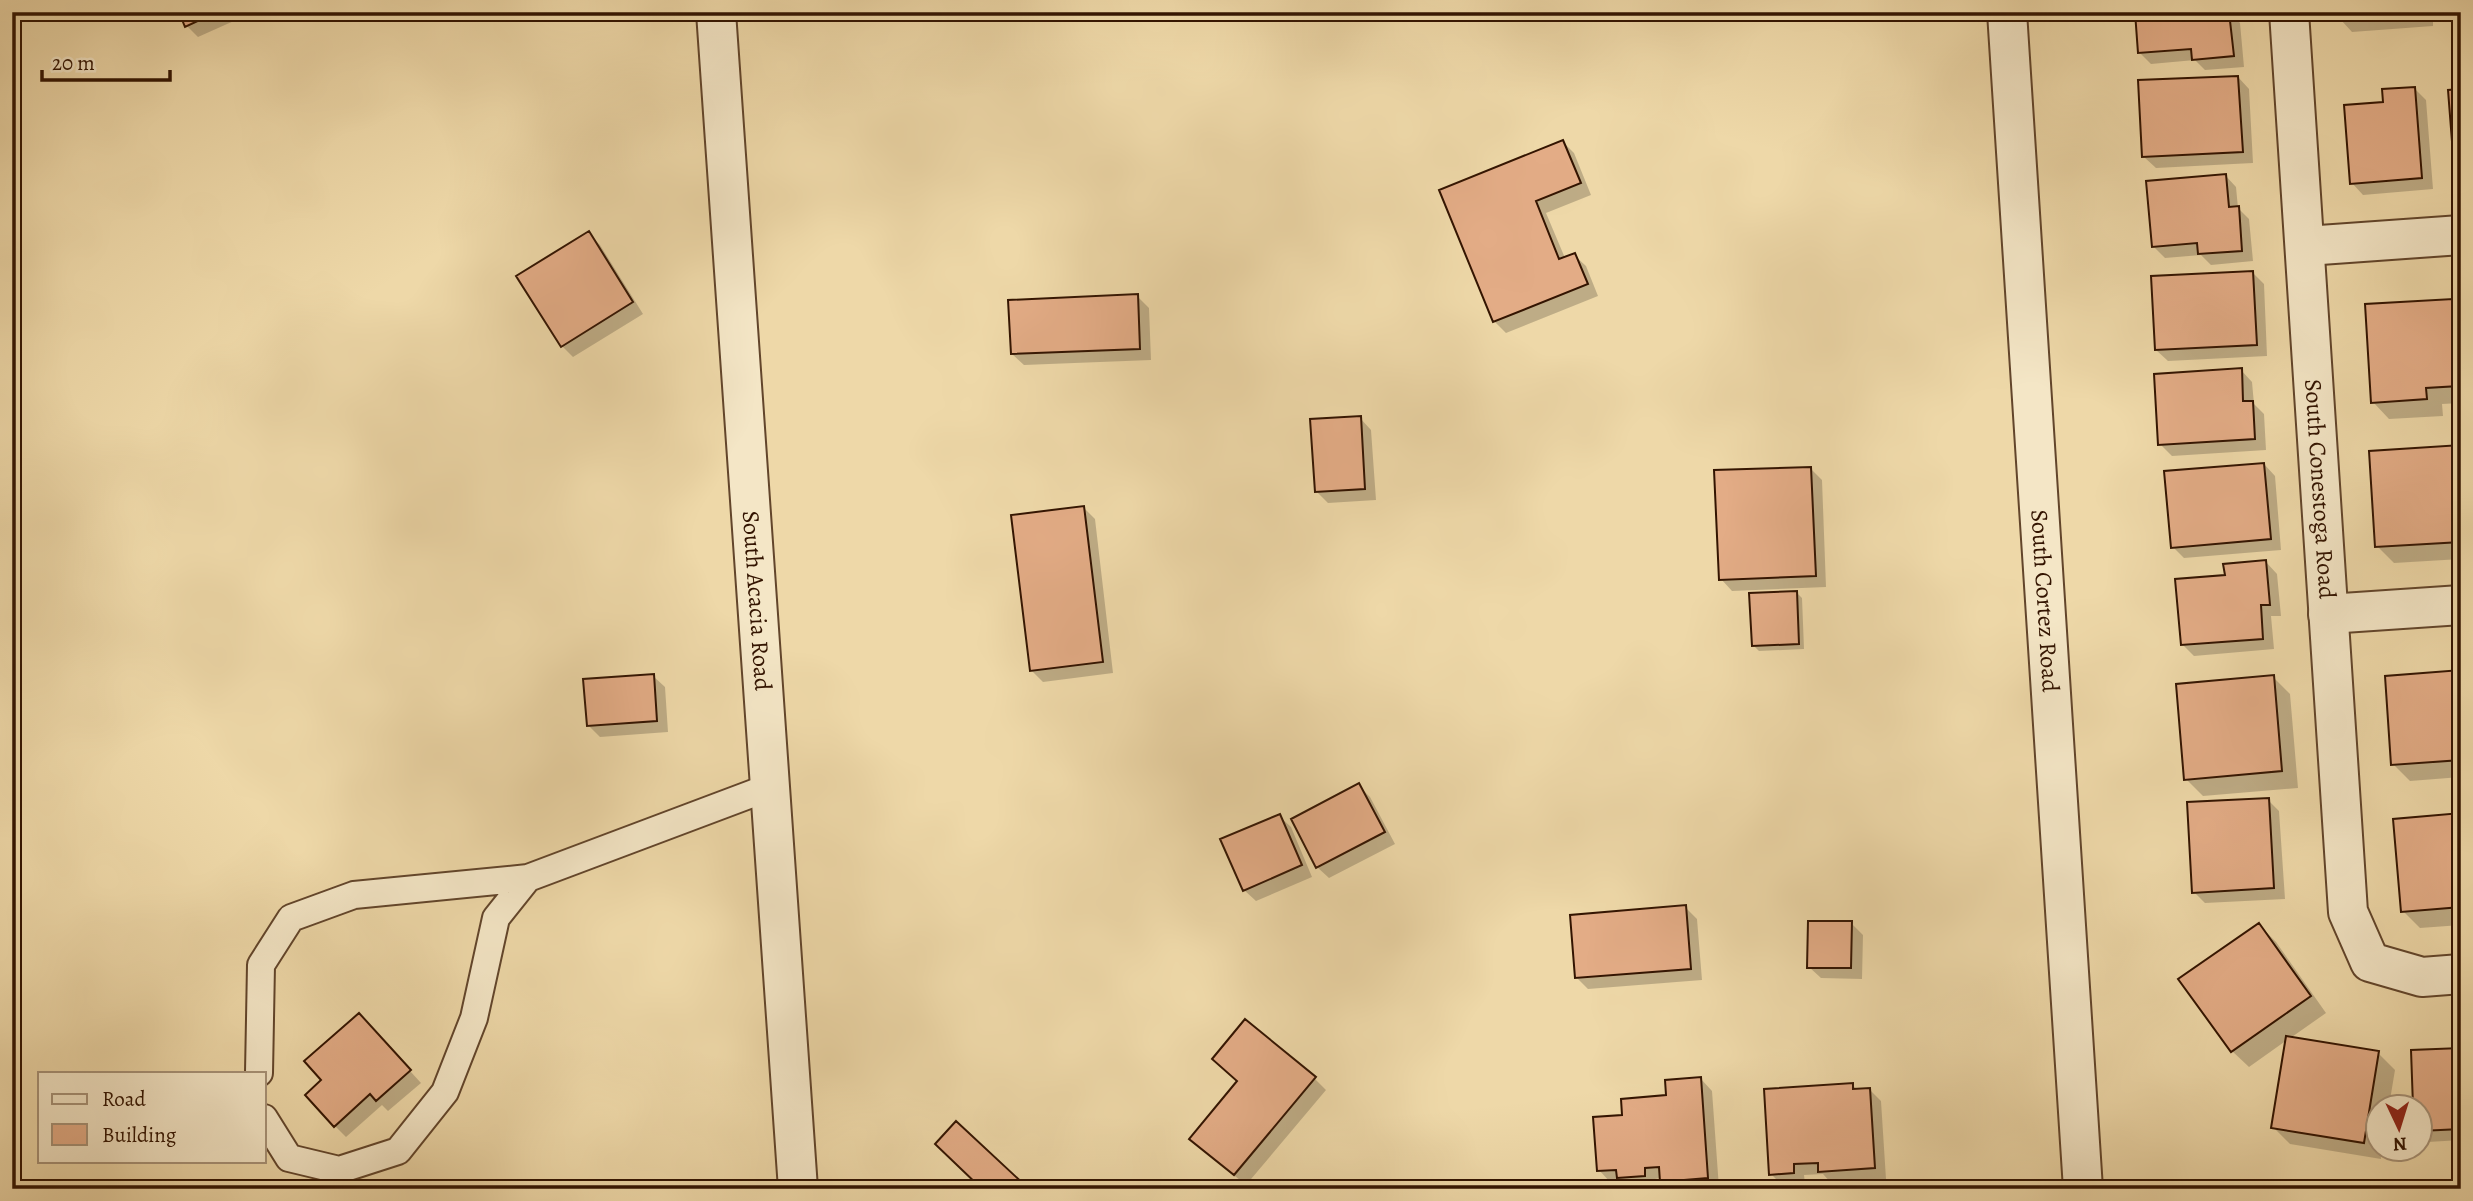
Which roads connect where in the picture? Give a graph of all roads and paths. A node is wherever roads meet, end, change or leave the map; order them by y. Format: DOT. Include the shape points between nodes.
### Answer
graph roads {
  1 [pos="716,12"];
  2 [pos="2007,12"];
  3 [pos="2289,12"];
  4 [pos="2461,235"];
  5 [pos="2306,246"];
  6 [pos="2461,605"];
  7 [pos="2328,614"];
  8 [pos="770,787"];
  9 [pos="528,878"];
  10 [pos="2461,974"];
  11 [pos="258,1072"];
  12 [pos="266,1121"];
  13 [pos="799,1189"];
  14 [pos="2083,1189"];
  1 -- 8 [label="street, South Acacia Road"];
  2 -- 14 [label="street, South Cortez Road"];
  3 -- 5 [label="street, South Conestoga Road"];
  4 -- 5 [label="street"];
  5 -- 7 [label="street, South Conestoga Road"];
  6 -- 7 [label="street"];
  7 -- 10 [label="street, South Conestoga Road" via="2348,912 2370,962 2422,976"];
  8 -- 9 [label="lane"];
  8 -- 13 [label="street, South Acacia Road"];
  9 -- 11 [label="lane" via="354,895 290,918 261,965"];
  9 -- 12 [label="lane" via="496,918 474,1018 445,1092 398,1151 339,1170 289,1158"];
}
